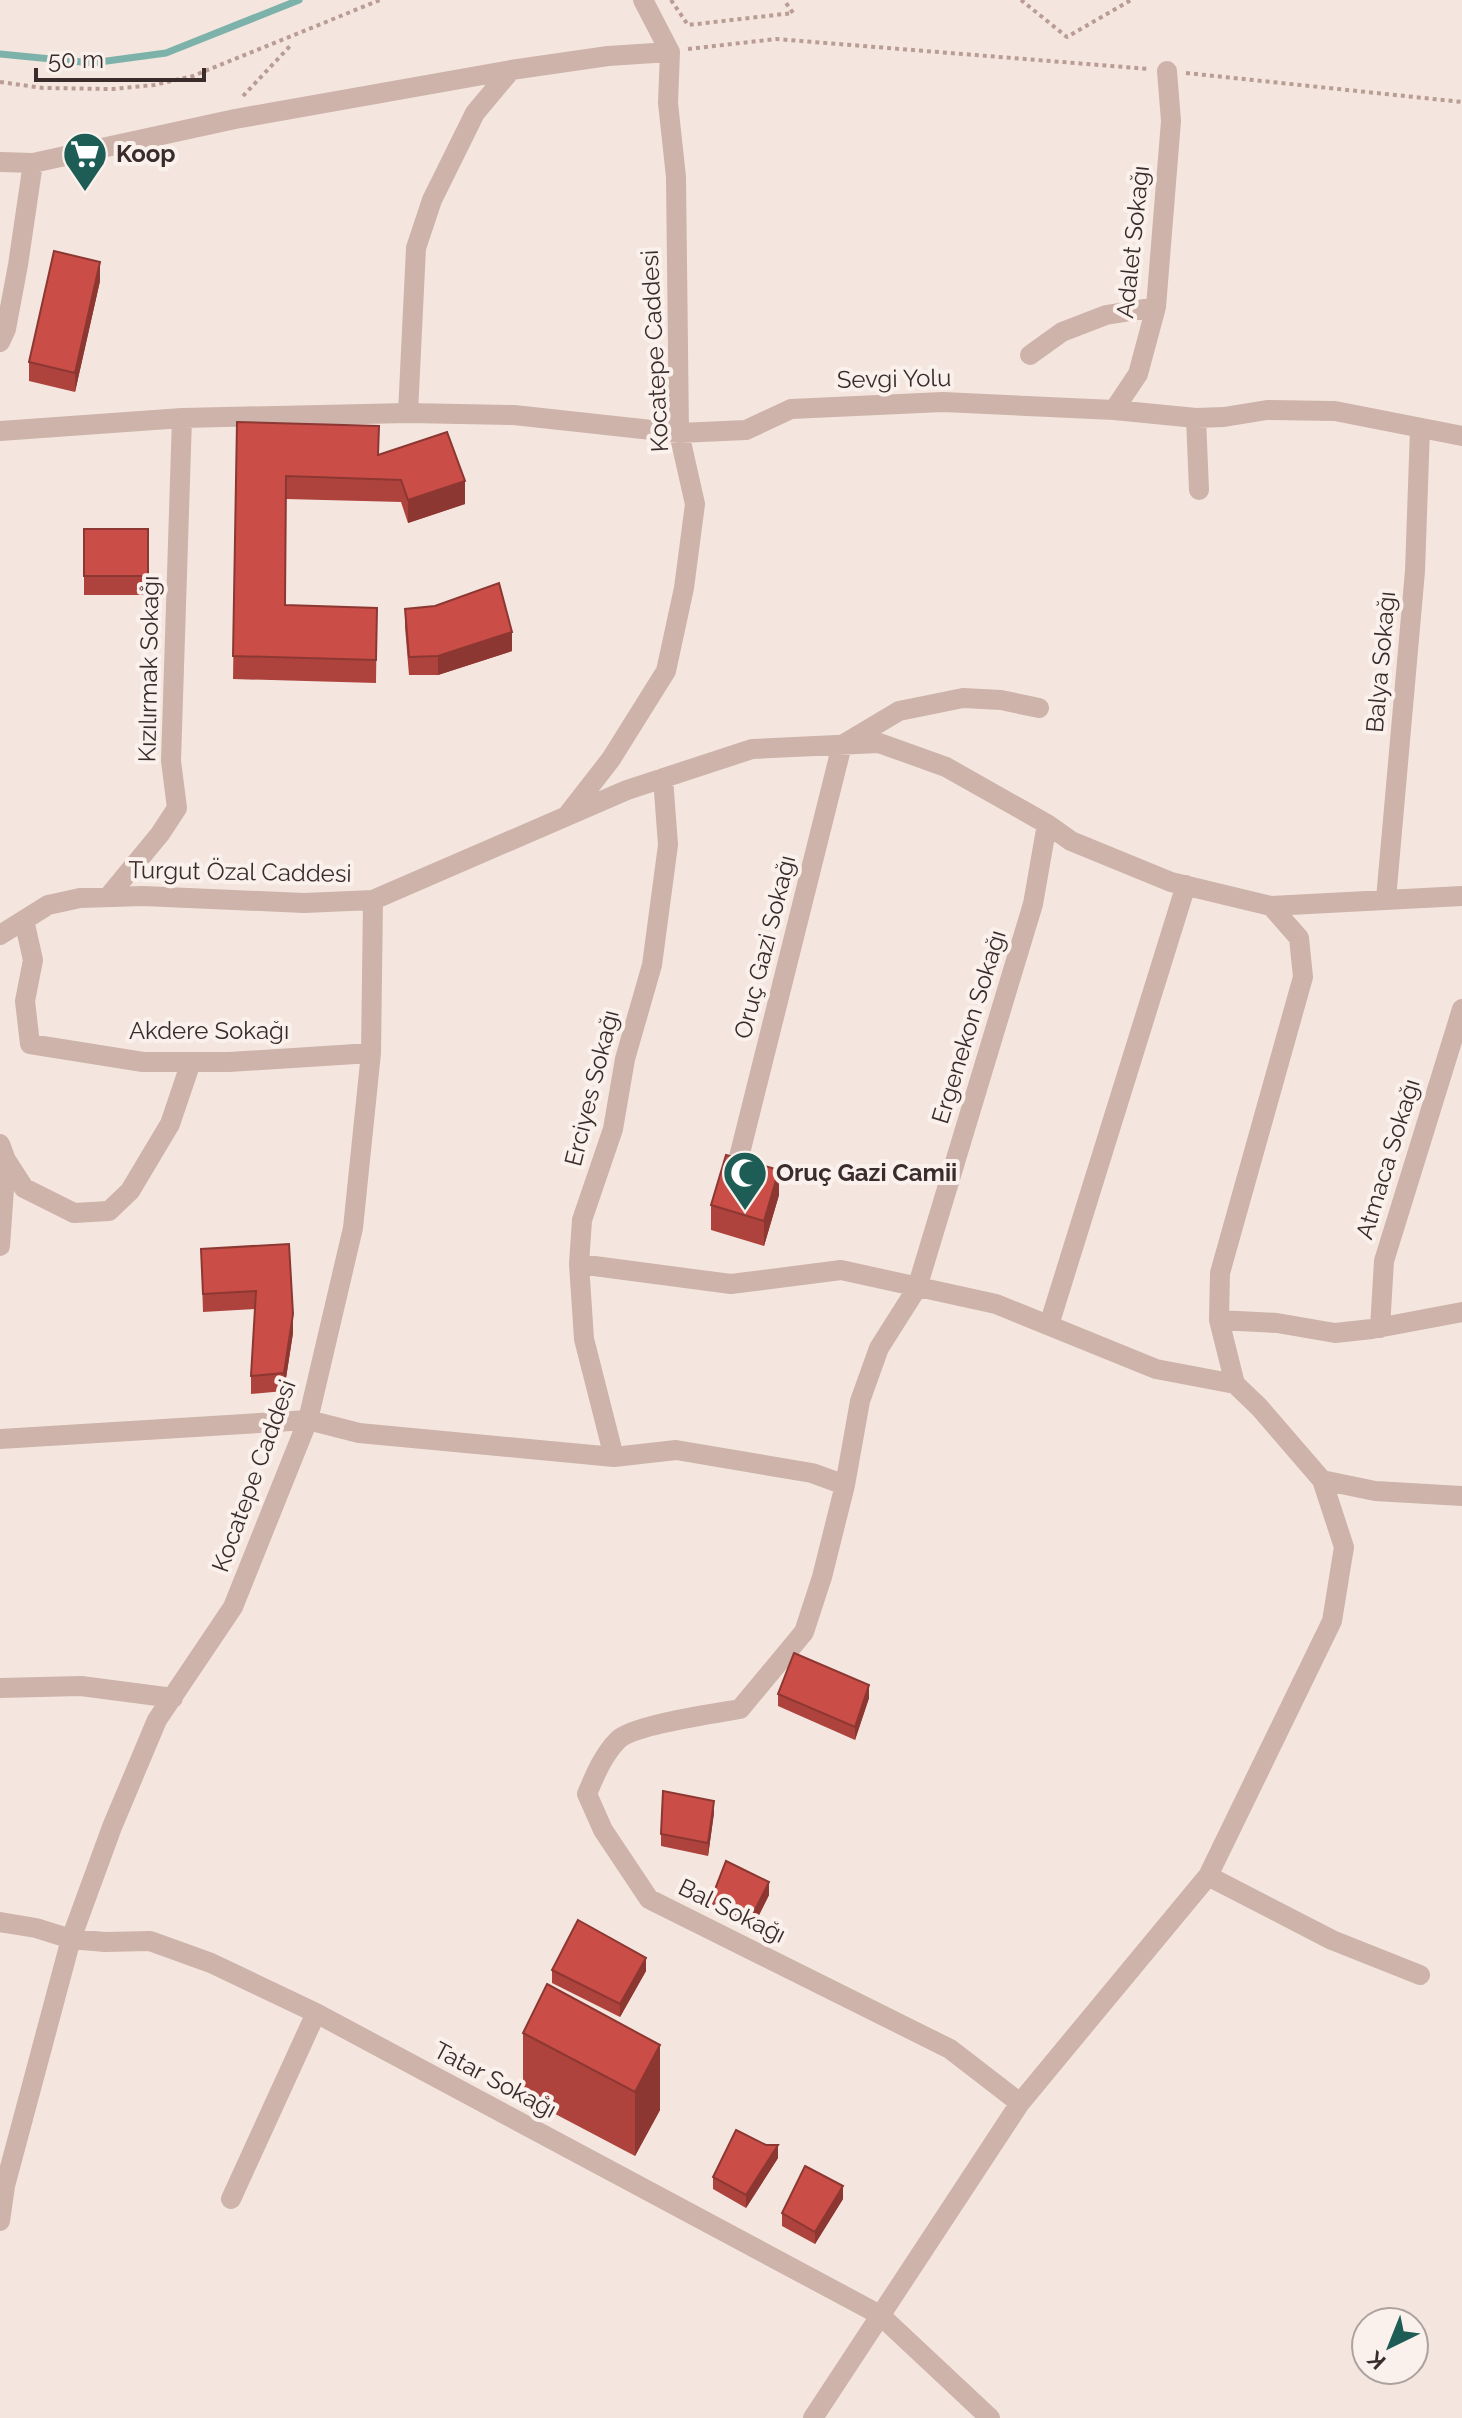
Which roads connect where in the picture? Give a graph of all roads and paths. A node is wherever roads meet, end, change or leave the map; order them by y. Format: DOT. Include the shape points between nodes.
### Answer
graph roads {
  1 [pos="380,0"];
  2 [pos="643,0"];
  3 [pos="671,0"];
  4 [pos="784,0"];
  5 [pos="1021,0"];
  6 [pos="1131,0"];
  7 [pos="291,45"];
  8 [pos="670,52"];
  9 [pos="511,70"];
  10 [pos="1167,71"];
  11 [pos="0,82"];
  12 [pos="238,101"];
  13 [pos="1462,102"];
  14 [pos="0,162"];
  15 [pos="33,163"];
  16 [pos="1156,307"];
  17 [pos="0,342"];
  18 [pos="1030,355"];
  19 [pos="1114,410"];
  20 [pos="408,413"];
  21 [pos="182,418"];
  22 [pos="1196,418"];
  23 [pos="1420,429"];
  24 [pos="0,431"];
  25 [pos="679,433"];
  26 [pos="1462,436"];
  27 [pos="1199,490"];
  28 [pos="1039,708"];
  29 [pos="842,745"];
  30 [pos="663,778"];
  31 [pos="567,816"];
  32 [pos="1047,824"];
  33 [pos="1186,885"];
  34 [pos="1462,896"];
  35 [pos="108,897"];
  36 [pos="1386,899"];
  37 [pos="373,900"];
  38 [pos="1271,906"];
  39 [pos="24,920"];
  40 [pos="0,935"];
  41 [pos="1462,1009"];
  42 [pos="371,1053"];
  43 [pos="191,1062"];
  44 [pos="3,1152"];
  45 [pos="738,1161"];
  46 [pos="0,1246"];
  47 [pos="579,1264"];
  48 [pos="917,1288"];
  49 [pos="1462,1312"];
  50 [pos="1219,1320"];
  51 [pos="1049,1325"];
  52 [pos="1380,1328"];
  53 [pos="1235,1384"];
  54 [pos="308,1420"];
  55 [pos="0,1439"];
  56 [pos="614,1457"];
  57 [pos="1322,1480"];
  58 [pos="845,1485"];
  59 [pos="1462,1496"];
  60 [pos="0,1688"];
  61 [pos="173,1698"];
  62 [pos="740,1709"];
  63 [pos="1208,1876"];
  64 [pos="0,1922"];
  65 [pos="71,1939"];
  66 [pos="1420,1975"];
  67 [pos="316,2013"];
  68 [pos="1020,2103"];
  69 [pos="231,2199"];
  70 [pos="0,2221"];
  71 [pos="880,2315"];
  72 [pos="813,2418"];
  73 [pos="990,2418"];
  1 -- 11 [label="path" via="206,71 154,85 43,88"];
  2 -- 8 [label="street, Kocatepe Caddesi"];
  3 -- 4 [label="path" via="688,25 793,13"];
  5 -- 6 [label="path" via="1067,37"];
  7 -- 12 [label="path"];
  8 -- 9 [label="street"];
  8 -- 10 [label="path" via="776,39"];
  8 -- 25 [label="street, Kocatepe Caddesi"];
  9 -- 15 [label="street" via="235,119"];
  9 -- 20 [label="street" via="468,126 432,200 416,248"];
  10 -- 13 [label="path"];
  10 -- 16 [label="street, Adalet Sokağı" via="1171,121"];
  14 -- 15 [label="street"];
  15 -- 17 [label="street" via="16,278"];
  16 -- 18 [label="street" via="1106,315 1062,332"];
  16 -- 19 [label="street, Adalet Sokağı" via="1138,374"];
  19 -- 22 [label="street, Sevgi Yolu"];
  19 -- 25 [label="street, Sevgi Yolu" via="943,402 854,405 791,409 746,430"];
  20 -- 21 [label="street, Sevgi Yolu"];
  20 -- 25 [label="street, Sevgi Yolu" via="514,415"];
  21 -- 24 [label="street, Sevgi Yolu"];
  21 -- 35 [label="street, Kızılırmak Sokağı" via="171,761 177,808"];
  22 -- 23 [label="street, Sevgi Yolu" via="1267,410 1335,411"];
  22 -- 27 [label="street"];
  23 -- 26 [label="street, Sevgi Yolu"];
  23 -- 36 [label="street, Balya Sokağı" via="1415,571"];
  25 -- 31 [label="street, Kocatepe Caddesi" via="695,504 666,671 611,759"];
  28 -- 29 [label="street" via="963,698 899,711"];
  29 -- 30 [label="street, Turgut Özal Caddesi" via="752,749"];
  29 -- 32 [label="street, Turgut Özal Caddesi" via="879,743 946,767"];
  29 -- 45 [label="street, Oruç Gazi Sokağı"];
  30 -- 31 [label="street, Turgut Özal Caddesi"];
  30 -- 47 [label="street, Erciyes Sokağı" via="668,845 652,965 625,1059 613,1129 582,1220"];
  31 -- 37 [label="street, Turgut Özal Caddesi"];
  32 -- 33 [label="street, Turgut Özal Caddesi" via="1071,841"];
  32 -- 48 [label="street, Ergenekon Sokağı" via="1033,904"];
  33 -- 38 [label="street, Turgut Özal Caddesi"];
  33 -- 51 [label="street"];
  34 -- 36 [label="street, Turgut Özal Caddesi"];
  35 -- 37 [label="street, Turgut Özal Caddesi"];
  35 -- 39 [label="street, Turgut Özal Caddesi" via="48,905"];
  36 -- 38 [label="street, Turgut Özal Caddesi"];
  37 -- 42 [label="street, Kocatepe Caddesi"];
  38 -- 50 [label="street" via="1299,938 1303,977 1220,1273"];
  39 -- 40 [label="street, Turgut Özal Caddesi"];
  39 -- 43 [label="street, Akdere Sokağı" via="33,960 25,1001 30,1044 143,1062"];
  41 -- 52 [label="street, Atmaca Sokağı" via="1384,1261"];
  42 -- 43 [label="street, Akdere Sokağı"];
  42 -- 54 [label="street, Kocatepe Caddesi" via="353,1228"];
  43 -- 44 [label="street" via="170,1124 130,1191 109,1211 74,1213 24,1188"];
  44 -- 46 [label="street"];
  47 -- 48 [label="street" via="731,1284 841,1270"];
  47 -- 56 [label="street, Erciyes Sokağı" via="584,1339"];
  48 -- 51 [label="street" via="996,1304"];
  48 -- 58 [label="street, Ergenekon Sokağı" via="869,1374"];
  49 -- 52 [label="street"];
  50 -- 52 [label="street" via="1335,1333"];
  50 -- 53 [label="street"];
  51 -- 53 [label="street" via="1156,1369"];
  53 -- 57 [label="street"];
  54 -- 55 [label="street"];
  54 -- 56 [label="street" via="359,1433"];
  54 -- 61 [label="street, Kocatepe Caddesi" via="233,1607"];
  56 -- 58 [label="street" via="676,1450 812,1473"];
  57 -- 59 [label="street" via="1375,1491"];
  57 -- 63 [label="street" via="1344,1547 1332,1621"];
  58 -- 62 [label="street, Ergenekon Sokağı" via="804,1632"];
  60 -- 61 [label="street" via="81,1686"];
  61 -- 65 [label="street, Kocatepe Caddesi" via="157,1720"];
  62 -- 68 [label="street, Bal Sokağı" via="675,1720 620,1737 598,1767 587,1794 603,1830 649,1899 950,2049"];
  63 -- 66 [label="street" via="1332,1940"];
  63 -- 68 [label="street"];
  64 -- 65 [label="street, Tatar Sokağı"];
  65 -- 67 [label="street, Tatar Sokağı" via="150,1941 211,1963"];
  65 -- 70 [label="street, Kocatepe Caddesi"];
  67 -- 69 [label="street"];
  67 -- 71 [label="street, Tatar Sokağı"];
  68 -- 71 [label="street"];
  71 -- 72 [label="street"];
  71 -- 73 [label="street, Tatar Sokağı"];
}
